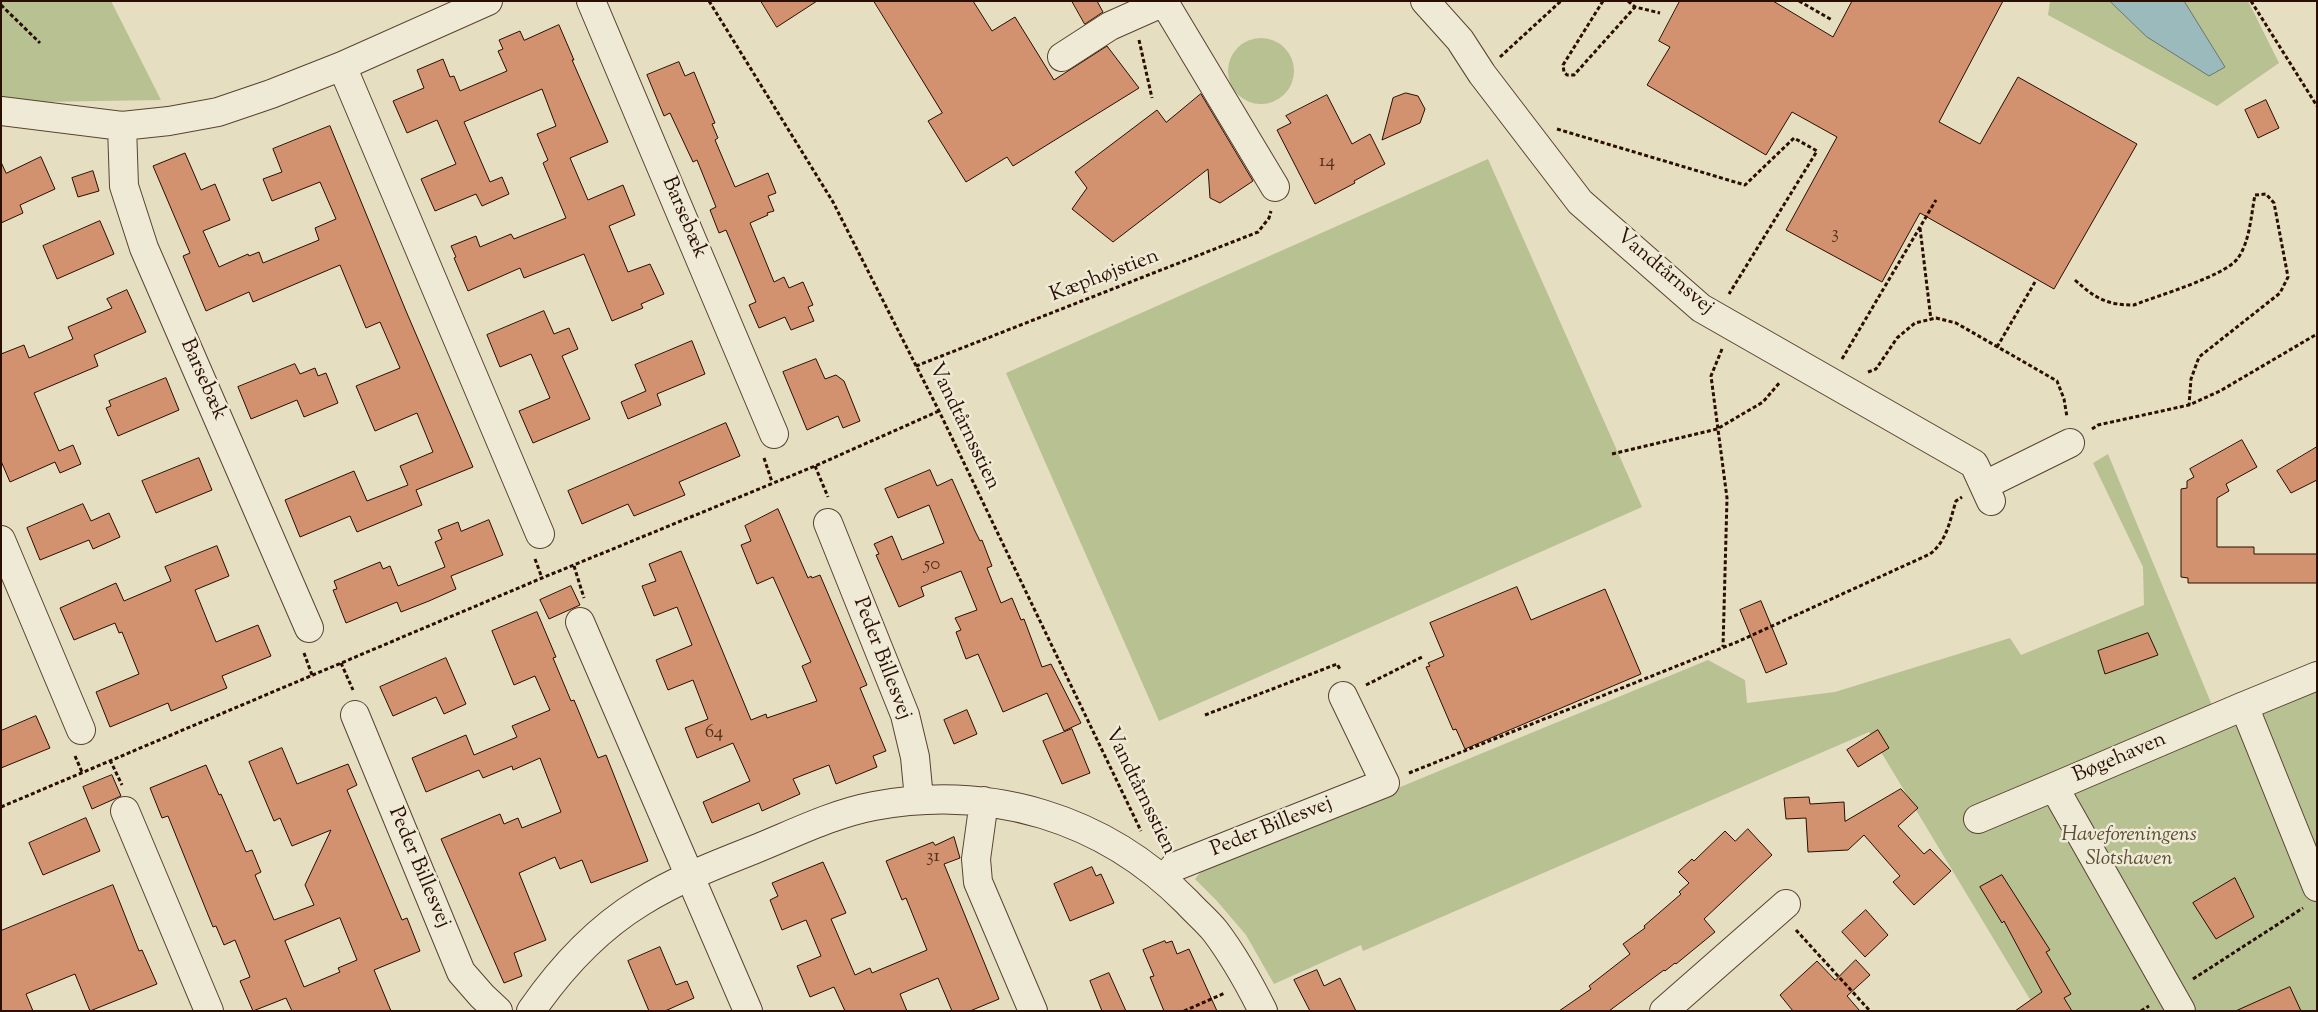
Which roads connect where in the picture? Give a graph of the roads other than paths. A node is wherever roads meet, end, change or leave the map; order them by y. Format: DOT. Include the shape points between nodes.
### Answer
graph roads {
  1 [pos="488,1"];
  2 [pos="591,1"];
  3 [pos="1425,1"];
  4 [pos="1165,2"];
  5 [pos="1062,57"];
  6 [pos="342,66"];
  7 [pos="1,111"];
  8 [pos="122,126"];
  9 [pos="1275,187"];
  10 [pos="774,434"];
  11 [pos="2070,443"];
  12 [pos="828,523"];
  13 [pos="540,534"];
  14 [pos="1,540"];
  15 [pos="580,622"];
  16 [pos="309,628"];
  17 [pos="2317,676"];
  18 [pos="1348,694"];
  19 [pos="2244,706"];
  20 [pos="355,715"];
  21 [pos="81,730"];
  22 [pos="2054,787"];
  23 [pos="919,799"];
  24 [pos="984,801"];
  25 [pos="125,812"];
  26 [pos="1978,819"];
  27 [pos="690,876"];
  28 [pos="1164,879"];
  29 [pos="2313,896"];
  30 [pos="1782,907"];
  31 [pos="2176,1002"];
  32 [pos="209,1011"];
  33 [pos="498,1011"];
  34 [pos="531,1011"];
  35 [pos="748,1011"];
  36 [pos="1033,1011"];
  37 [pos="1263,1011"];
  38 [pos="1664,1011"];
  1 -- 6 [label="street"];
  2 -- 10 [label="street, Barsebæk"];
  3 -- 11 [label="street, Vandtårnsvej" via="1460,40 1482,74 1580,202 1702,308 1734,313 1797,362 1983,483"];
  4 -- 5 [label="street" via="1110,26"];
  4 -- 9 [label="street"];
  6 -- 8 [label="street" via="218,112"];
  6 -- 13 [label="street"];
  7 -- 8 [label="street"];
  8 -- 16 [label="street, Barsebæk" via="124,186 144,248"];
  12 -- 23 [label="street, Peder Billesvej" via="905,715 915,757"];
  14 -- 21 [label="street"];
  15 -- 27 [label="street"];
  17 -- 19 [label="street, Bøgehaven"];
  18 -- 28 [label="street, Peder Billesvej" via="1385,783 1174,867"];
  19 -- 22 [label="street, Bøgehaven"];
  19 -- 29 [label="street"];
  20 -- 33 [label="street, Peder Billesvej" via="461,972"];
  22 -- 26 [label="street"];
  22 -- 31 [label="street, Bøgehaven"];
  23 -- 24 [label="street"];
  23 -- 27 [label="street" via="840,814"];
  24 -- 28 [label="street" via="1030,810 1074,825 1132,854"];
  24 -- 36 [label="street" via="976,859 978,882"];
  25 -- 32 [label="street"];
  27 -- 34 [label="street" via="640,903 596,936 550,984"];
  27 -- 35 [label="street"];
  28 -- 37 [label="street" via="1214,930 1249,982"];
  30 -- 38 [label="street"];
}
